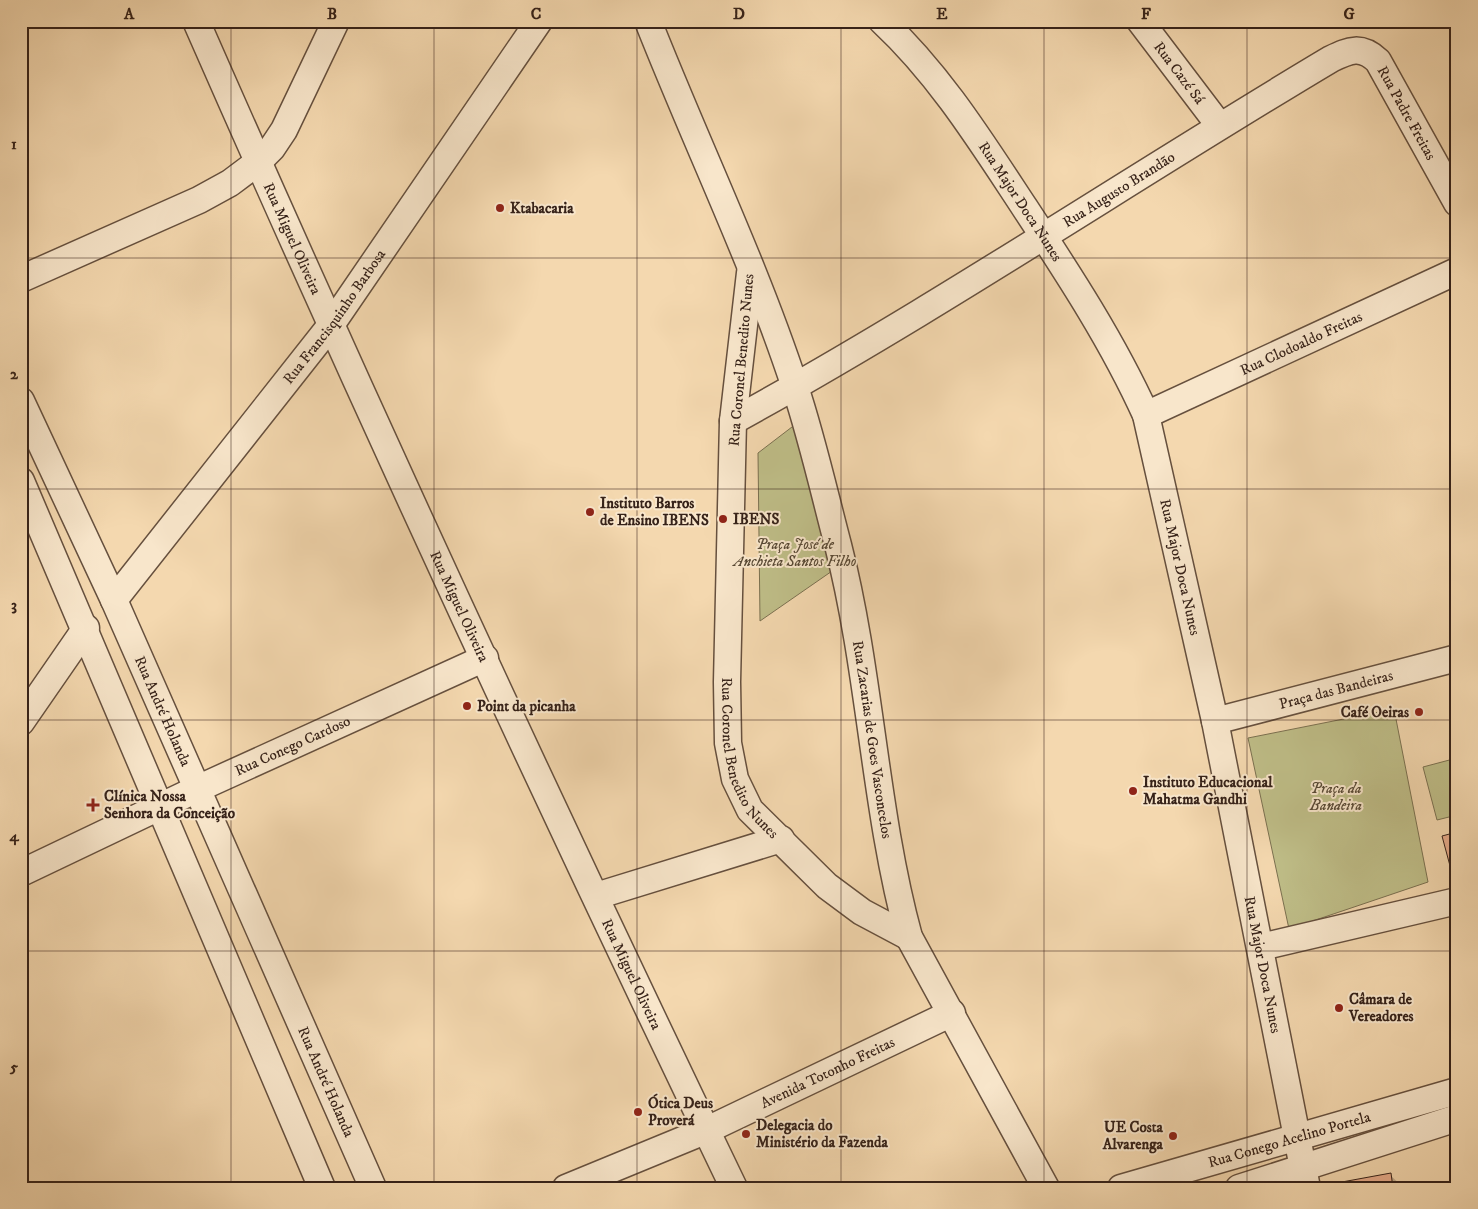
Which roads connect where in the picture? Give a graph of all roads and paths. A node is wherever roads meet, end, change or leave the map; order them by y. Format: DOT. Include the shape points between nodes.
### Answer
graph roads {
  1 [pos="196,21"];
  2 [pos="336,21"];
  3 [pos="539,21"];
  4 [pos="648,21"];
  5 [pos="882,21"];
  6 [pos="1140,21"];
  7 [pos="1368,52"];
  8 [pos="1219,125"];
  9 [pos="258,162"];
  10 [pos="1457,203"];
  11 [pos="1044,238"];
  12 [pos="751,270"];
  13 [pos="1457,271"];
  14 [pos="21,279"];
  15 [pos="331,325"];
  16 [pos="795,387"];
  17 [pos="21,401"];
  18 [pos="1146,415"];
  19 [pos="733,421"];
  20 [pos="21,481"];
  21 [pos="114,600"];
  22 [pos="86,628"];
  23 [pos="485,658"];
  24 [pos="1457,658"];
  25 [pos="1215,721"];
  26 [pos="21,722"];
  27 [pos="197,789"];
  28 [pos="160,806"];
  29 [pos="781,839"];
  30 [pos="21,874"];
  31 [pos="596,896"];
  32 [pos="1457,901"];
  33 [pos="909,937"];
  34 [pos="1261,947"];
  35 [pos="952,1014"];
  36 [pos="1457,1091"];
  37 [pos="1457,1118"];
  38 [pos="707,1130"];
  39 [pos="1296,1137"];
  40 [pos="1305,1178"];
  41 [pos="322,1188"];
  42 [pos="373,1188"];
  43 [pos="566,1188"];
  44 [pos="734,1188"];
  45 [pos="1046,1188"];
  46 [pos="1121,1188"];
  47 [pos="1239,1188"];
  1 -- 9 [label="street, Rua Miguel Oliveira"];
  2 -- 9 [label="street" via="284,130"];
  3 -- 15 [label="street, Rua Francisquinho Barbosa"];
  4 -- 12 [label="street, Rua Coronel Benedito Nunes"];
  5 -- 11 [label="street, Rua Major Doca Nunes" via="945,91"];
  6 -- 8 [label="street, Rua Cazé Sá"];
  7 -- 8 [label="street, Rua Augusto Brandão" via="1357,50 1331,58"];
  7 -- 10 [label="street, Rua Padre Freitas" via="1389,79"];
  8 -- 11 [label="street, Rua Augusto Brandão"];
  9 -- 14 [label="street" via="199,200"];
  9 -- 15 [label="street, Rua Miguel Oliveira"];
  11 -- 16 [label="street, Rua Augusto Brandão"];
  11 -- 18 [label="street, Rua Major Doca Nunes" via="1108,339"];
  12 -- 16 [label="street, Rua Zacarias de Goes Vasconcelos"];
  12 -- 19 [label="street, Rua Coronel Benedito Nunes"];
  13 -- 18 [label="street, Rua Clodoaldo Freitas"];
  15 -- 21 [label="street, Rua Francisquinho Barbosa"];
  15 -- 23 [label="street, Rua Miguel Oliveira"];
  16 -- 19 [label="street, Rua Augusto Brandão"];
  16 -- 33 [label="street, Rua Zacarias de Goes Vasconcelos" via="839,548 897,893"];
  17 -- 21 [label="street, Rua André Holanda"];
  18 -- 25 [label="street, Rua Major Doca Nunes"];
  19 -- 29 [label="street, Rua Coronel Benedito Nunes" via="728,743 735,779 750,810"];
  20 -- 22 [label="street"];
  21 -- 27 [label="street, Rua André Holanda"];
  22 -- 26 [label="street"];
  22 -- 28 [label="street"];
  23 -- 27 [label="street, Rua Conego Cardoso"];
  23 -- 31 [label="street, Rua Miguel Oliveira"];
  24 -- 25 [label="street, Praça das Bandeiras"];
  25 -- 34 [label="street, Rua Major Doca Nunes"];
  27 -- 28 [label="street, Rua Conego Cardoso"];
  27 -- 42 [label="street, Rua André Holanda"];
  28 -- 30 [label="street, Rua Conego Cardoso"];
  28 -- 41 [label="street"];
  29 -- 31 [label="street"];
  29 -- 33 [label="street, Rua Coronel Benedito Nunes" via="827,886 862,912"];
  31 -- 38 [label="street, Rua Miguel Oliveira"];
  32 -- 34 [label="street"];
  33 -- 35 [label="street, Rua Zacarias de Goes Vasconcelos"];
  34 -- 39 [label="street, Rua Major Doca Nunes"];
  35 -- 38 [label="street, Avenida Totonho Freitas"];
  35 -- 45 [label="street, Rua Zacarias de Goes Vasconcelos"];
  36 -- 39 [label="street, Rua Conego Acelino Portela"];
  37 -- 40 [label="street, Rua Conego Acelino Portela"];
  38 -- 43 [label="street, Avenida Totonho Freitas"];
  38 -- 44 [label="street, Rua Miguel Oliveira"];
  39 -- 40 [label="street, Rua Major Doca Nunes"];
  39 -- 46 [label="street, Rua Conego Acelino Portela"];
  40 -- 47 [label="street, Rua Conego Acelino Portela"];
}
